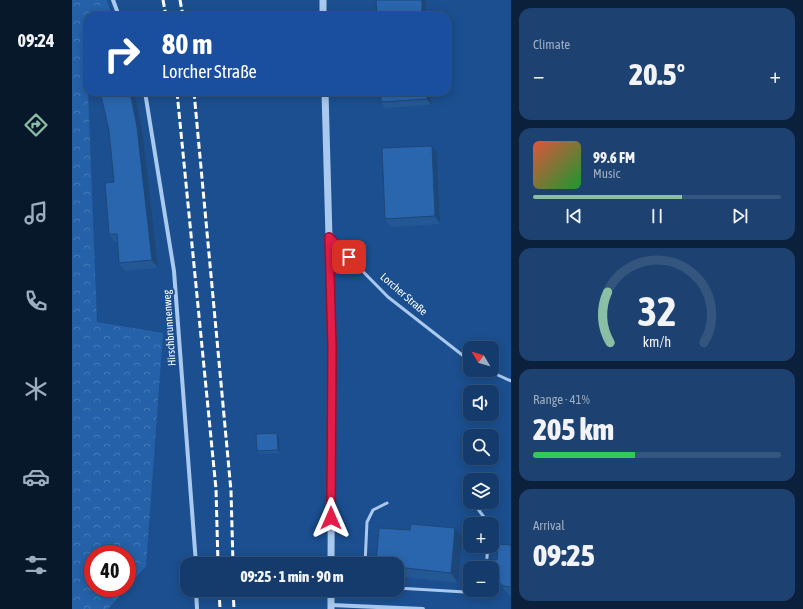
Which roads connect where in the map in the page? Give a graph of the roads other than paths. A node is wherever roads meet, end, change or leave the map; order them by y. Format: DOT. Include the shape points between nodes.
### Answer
graph roads {
  1 [pos="113,0"];
  2 [pos="323,0"];
  3 [pos="118,12"];
  4 [pos="323,12"];
  5 [pos="146,96"];
  6 [pos="325,96"];
  7 [pos="329,237"];
  8 [pos="463,356"];
  9 [pos="499,376"];
  10 [pos="511,381"];
  11 [pos="388,503"];
  12 [pos="478,509"];
  13 [pos="485,517"];
  14 [pos="195,557"];
  15 [pos="331,557"];
  16 [pos="365,557"];
  17 [pos="404,588"];
  18 [pos="463,592"];
  19 [pos="196,597"];
  20 [pos="331,607"];
  21 [pos="197,609"];
  22 [pos="423,609"];
  1 -- 3 [label="street"];
  2 -- 4 [label="street"];
  5 -- 14 [label="street, Hirschbrunnenweg" via="174,271"];
  6 -- 7 [label="street"];
  7 -- 8 [label="lane, Lorcher Straße" via="388,297"];
  7 -- 15 [label="street" via="332,347"];
  9 -- 10 [label="lane"];
  11 -- 16 [label="lane" via="372,510 367,522"];
  12 -- 13 [label="lane"];
  17 -- 18 [label="lane"];
  19 -- 21 [label="street"];
  20 -- 22 [label="street"];
}
